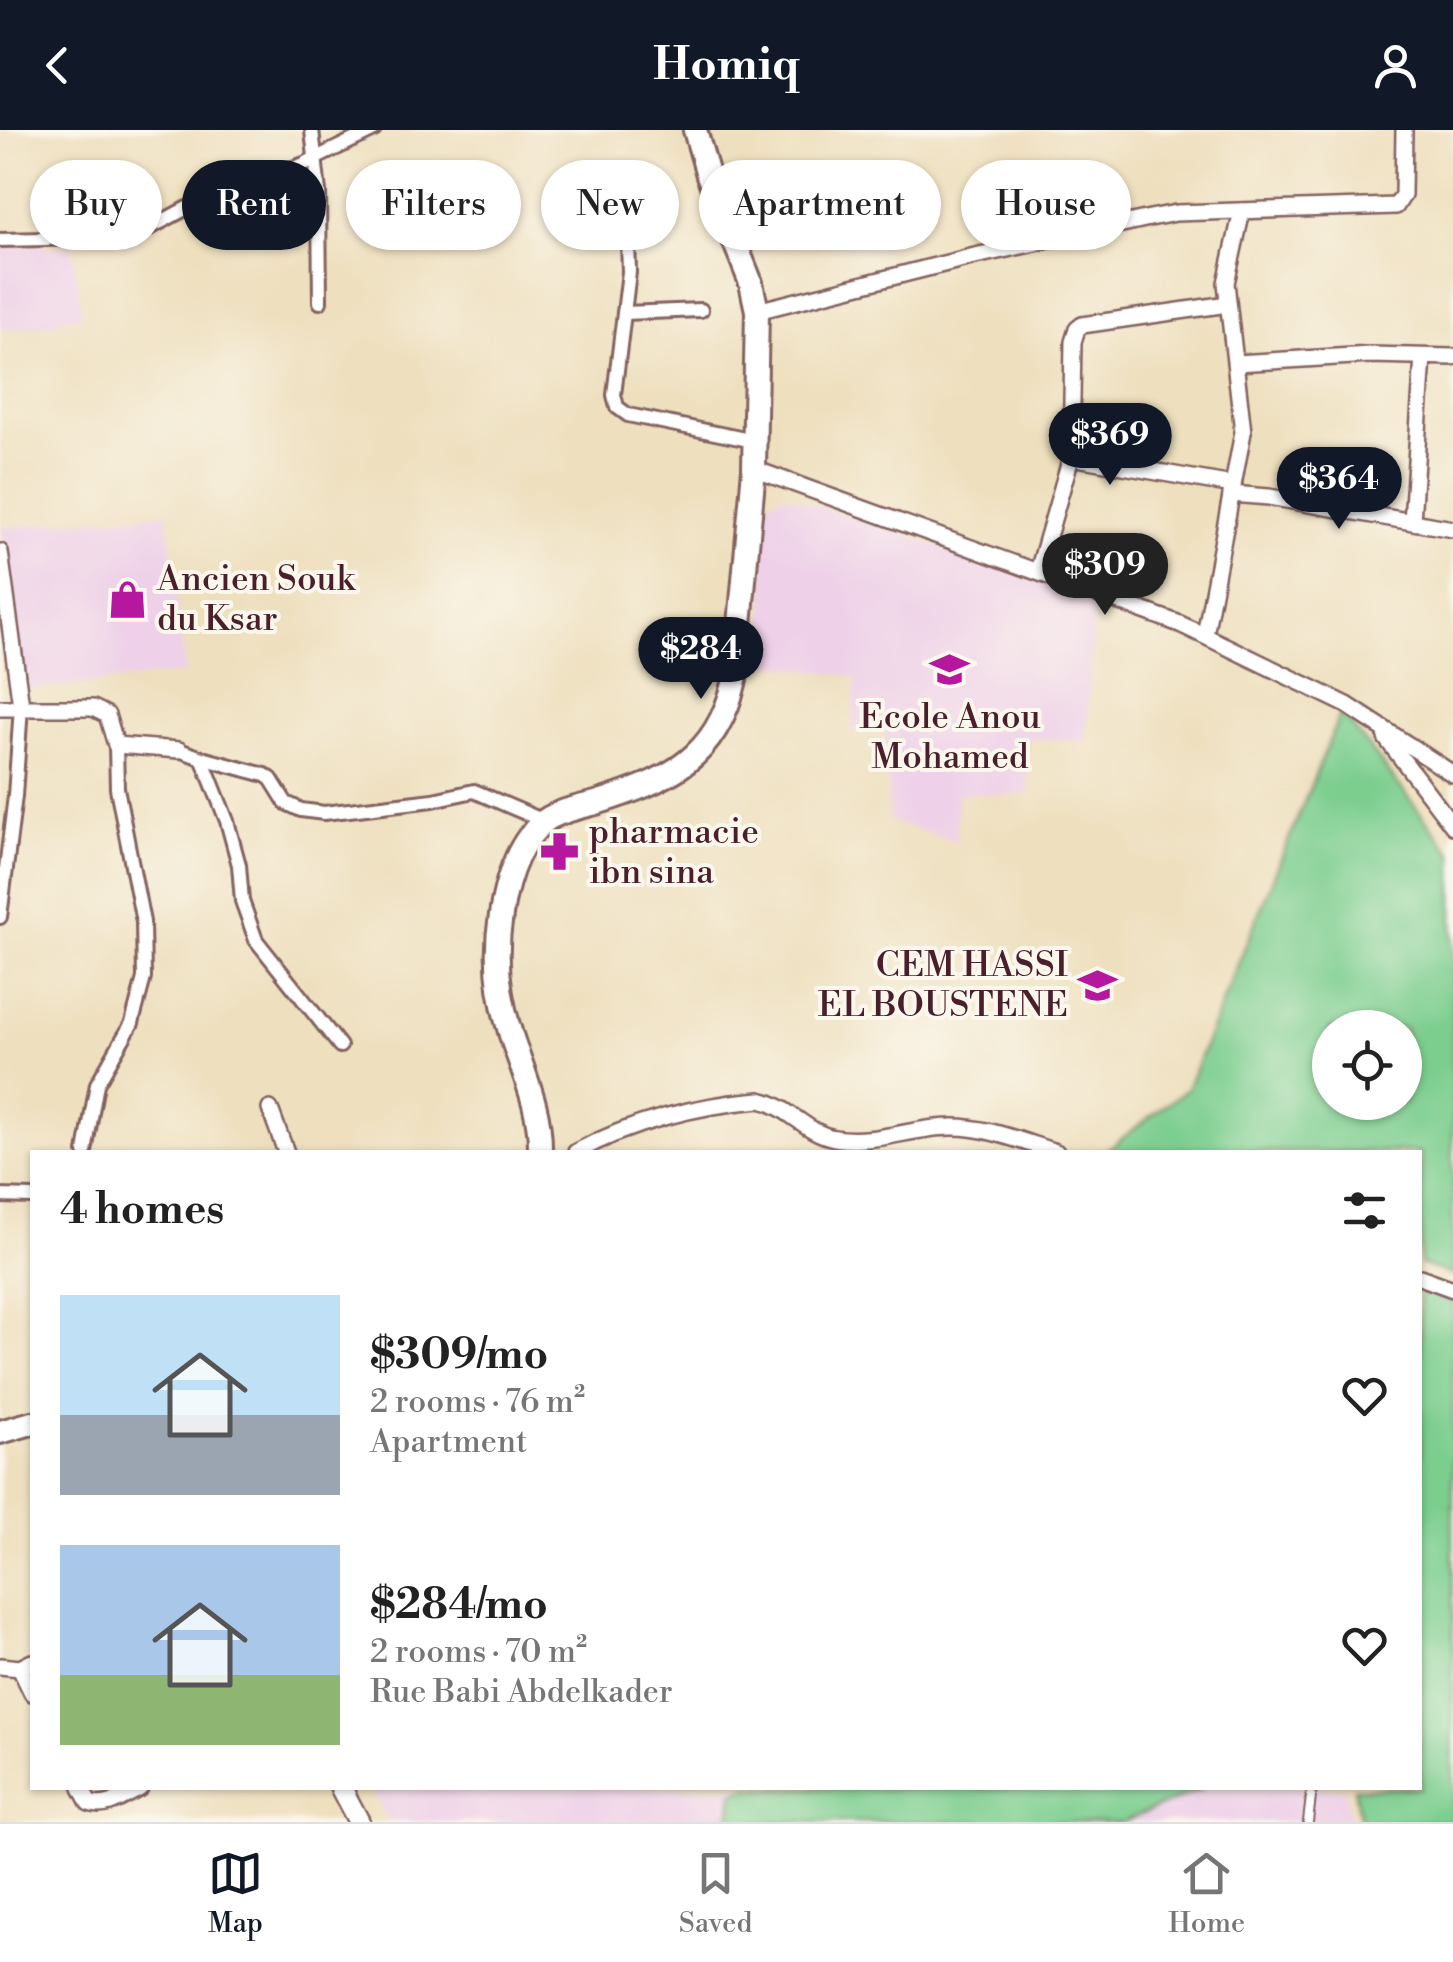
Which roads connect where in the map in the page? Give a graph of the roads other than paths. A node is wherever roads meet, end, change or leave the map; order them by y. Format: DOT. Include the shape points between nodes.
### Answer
graph roads {
  1 [pos="312,130"];
  2 [pos="374,130"];
  3 [pos="695,130"];
  4 [pos="1404,130"];
  5 [pos="316,159"];
  6 [pos="1242,211"];
  7 [pos="0,240"];
  8 [pos="630,250"];
  9 [pos="320,302"];
  10 [pos="1228,304"];
  11 [pos="701,310"];
  12 [pos="757,311"];
  13 [pos="624,313"];
  14 [pos="1422,357"];
  15 [pos="1453,357"];
  16 [pos="1236,364"];
  17 [pos="754,441"];
  18 [pos="1071,457"];
  19 [pos="754,468"];
  20 [pos="1232,489"];
  21 [pos="1412,522"];
  22 [pos="1453,529"];
  23 [pos="0,552"];
  24 [pos="1038,571"];
  25 [pos="1206,635"];
  26 [pos="20,706"];
  27 [pos="0,708"];
  28 [pos="1370,720"];
  29 [pos="116,745"];
  30 [pos="180,750"];
  31 [pos="202,758"];
  32 [pos="1453,774"];
  33 [pos="544,821"];
  34 [pos="1453,826"];
  35 [pos="0,917"];
  36 [pos="340,1046"];
  37 [pos="270,1109"];
  38 [pos="85,1150"];
  39 [pos="285,1150"];
  40 [pos="540,1150"];
  41 [pos="580,1150"];
  42 [pos="1049,1150"];
  43 [pos="0,1196"];
  44 [pos="30,1197"];
  45 [pos="1422,1278"];
  46 [pos="1453,1289"];
  47 [pos="30,1423"];
  48 [pos="0,1432"];
  49 [pos="26,1665"];
  50 [pos="0,1666"];
  51 [pos="82,1790"];
  52 [pos="136,1790"];
  53 [pos="342,1790"];
  54 [pos="1312,1790"];
  55 [pos="359,1822"];
  56 [pos="1308,1822"];
  1 -- 5 [label="street"];
  2 -- 5 [label="street"];
  3 -- 12 [label="main road"];
  4 -- 6 [label="street" via="1404,195 1396,206"];
  5 -- 7 [label="street" via="187,208 133,237"];
  5 -- 9 [label="street"];
  6 -- 10 [label="street" via="1226,283"];
  6 -- 12 [label="street" via="1150,218"];
  8 -- 13 [label="street"];
  10 -- 16 [label="street"];
  10 -- 18 [label="street" via="1076,329"];
  11 -- 13 [label="street"];
  12 -- 17 [label="main road"];
  13 -- 17 [label="street" via="616,408"];
  14 -- 15 [label="street"];
  14 -- 16 [label="street"];
  14 -- 21 [label="street"];
  16 -- 20 [label="street" via="1244,432"];
  17 -- 19 [label="main road"];
  18 -- 20 [label="street"];
  18 -- 24 [label="street"];
  19 -- 24 [label="street"];
  19 -- 33 [label="main road" via="735,680 714,734 683,767 658,780"];
  20 -- 21 [label="street"];
  20 -- 25 [label="street"];
  21 -- 22 [label="street"];
  23 -- 26 [label="street"];
  24 -- 25 [label="street"];
  25 -- 28 [label="street"];
  26 -- 27 [label="street"];
  26 -- 29 [label="street" via="102,712"];
  26 -- 35 [label="street"];
  28 -- 32 [label="street"];
  28 -- 34 [label="street"];
  29 -- 30 [label="street"];
  29 -- 38 [label="street" via="117,788 143,922 144,978 132,1023 97,1084"];
  30 -- 31 [label="street"];
  31 -- 33 [label="street" via="265,775 286,803 301,810 474,792"];
  31 -- 36 [label="street" via="227,821 256,940"];
  33 -- 40 [label="main road" via="512,869 497,960 500,996 537,1111"];
  37 -- 39 [label="street"];
  41 -- 42 [label="street" via="663,1118 760,1100 833,1138 951,1127"];
  43 -- 44 [label="street"];
  45 -- 46 [label="street"];
  47 -- 48 [label="main road"];
  49 -- 50 [label="street"];
  51 -- 52 [label="street" via="97,1806"];
  53 -- 55 [label="street"];
  54 -- 56 [label="lane"];
}
